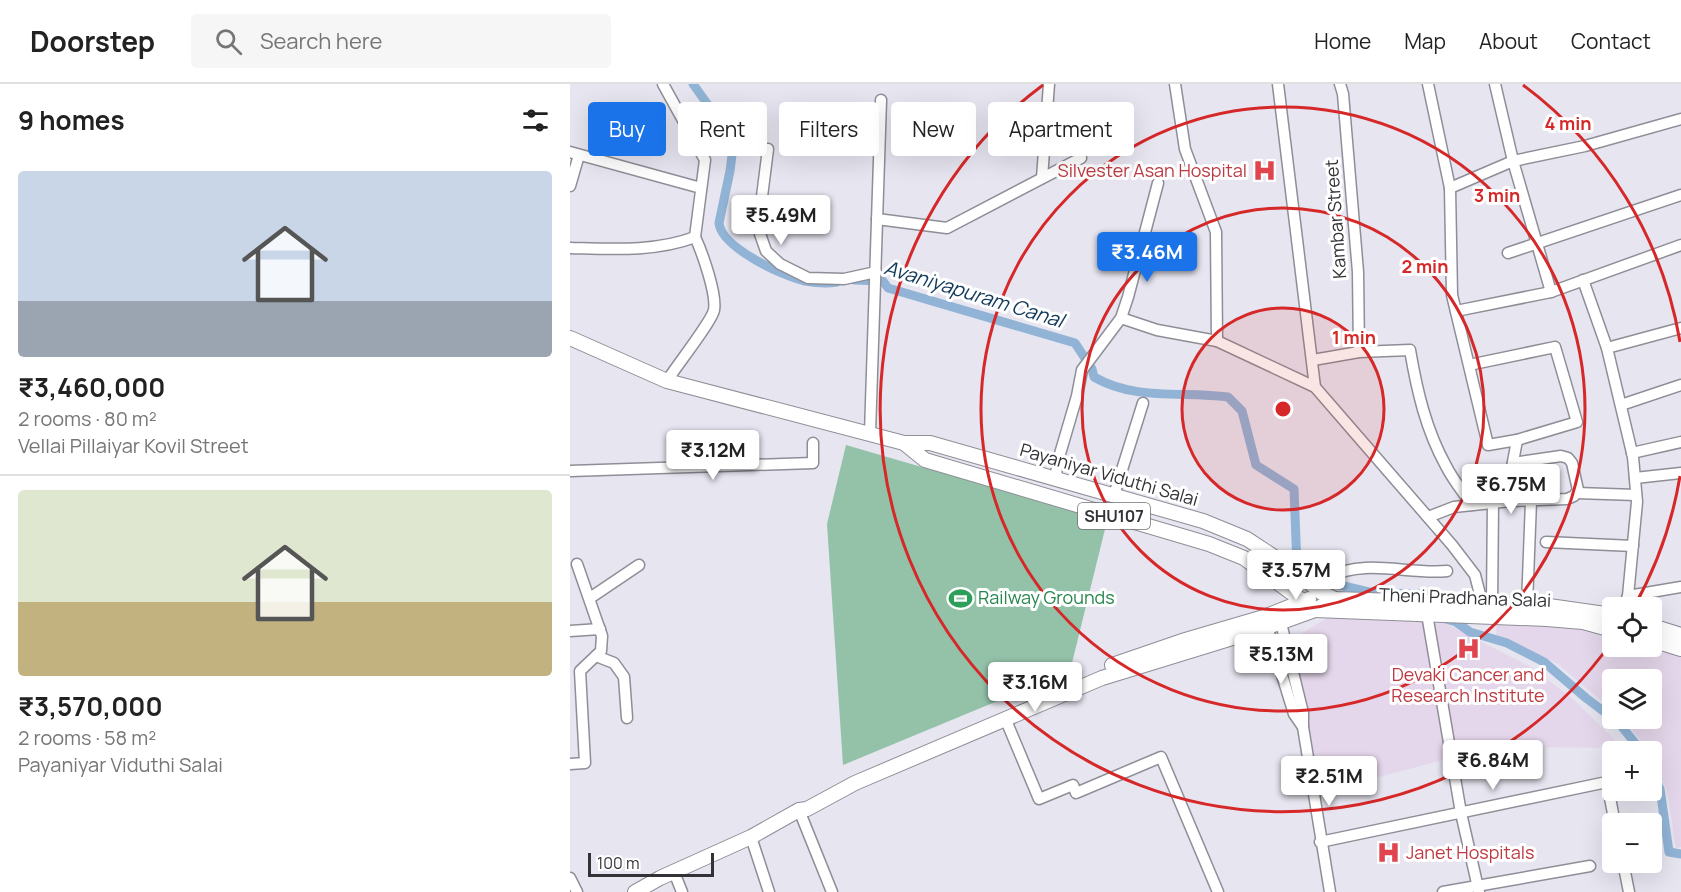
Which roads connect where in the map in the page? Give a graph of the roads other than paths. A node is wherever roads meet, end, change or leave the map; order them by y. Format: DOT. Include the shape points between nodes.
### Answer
graph roads {
  1 [pos="663,84"];
  2 [pos="1049,84"];
  3 [pos="1175,84"];
  4 [pos="1278,84"];
  5 [pos="1340,84"];
  6 [pos="1428,84"];
  7 [pos="1496,84"];
  8 [pos="881,100"];
  9 [pos="1681,118"];
  10 [pos="768,149"];
  11 [pos="574,154"];
  12 [pos="1081,158"];
  13 [pos="1513,161"];
  14 [pos="1042,178"];
  15 [pos="1158,183"];
  16 [pos="570,186"];
  17 [pos="1450,188"];
  18 [pos="701,189"];
  19 [pos="1681,195"];
  20 [pos="877,219"];
  21 [pos="695,237"];
  22 [pos="1536,244"];
  23 [pos="1681,245"];
  24 [pos="570,248"];
  25 [pos="1508,253"];
  26 [pos="876,272"];
  27 [pos="1583,280"];
  28 [pos="1551,292"];
  29 [pos="1456,311"];
  30 [pos="1121,318"];
  31 [pos="1681,328"];
  32 [pos="570,338"];
  33 [pos="1216,341"];
  34 [pos="1607,348"];
  35 [pos="1359,351"];
  36 [pos="1313,360"];
  37 [pos="1469,365"];
  38 [pos="666,381"];
  39 [pos="1681,385"];
  40 [pos="1315,387"];
  41 [pos="1143,403"];
  42 [pos="1621,405"];
  43 [pos="870,434"];
  44 [pos="1517,440"];
  45 [pos="1681,442"];
  46 [pos="813,443"];
  47 [pos="904,443"];
  48 [pos="1632,453"];
  49 [pos="1513,463"];
  50 [pos="570,471"];
  51 [pos="1681,473"];
  52 [pos="1635,478"];
  53 [pos="1056,479"];
  54 [pos="1577,493"];
  55 [pos="1114,495"];
  56 [pos="1636,495"];
  57 [pos="1511,501"];
  58 [pos="1531,501"];
  59 [pos="1137,502"];
  60 [pos="1493,503"];
  61 [pos="1472,505"];
  62 [pos="1428,517"];
  63 [pos="1131,521"];
  64 [pos="1231,532"];
  65 [pos="1546,542"];
  66 [pos="1633,546"];
  67 [pos="1223,549"];
  68 [pos="577,564"];
  69 [pos="639,565"];
  70 [pos="1447,571"];
  71 [pos="1281,585"];
  72 [pos="1681,587"];
  73 [pos="1328,588"];
  74 [pos="1628,596"];
  75 [pos="590,598"];
  76 [pos="1487,603"];
  77 [pos="1527,605"];
  78 [pos="1309,606"];
  79 [pos="1439,609"];
  80 [pos="1602,614"];
  81 [pos="1297,617"];
  82 [pos="1275,618"];
  83 [pos="1602,627"];
  84 [pos="600,629"];
  85 [pos="1662,629"];
  86 [pos="570,631"];
  87 [pos="1681,635"];
  88 [pos="1236,638"];
  89 [pos="1284,639"];
  90 [pos="1662,643"];
  91 [pos="1275,650"];
  92 [pos="1681,650"];
  93 [pos="596,656"];
  94 [pos="627,718"];
  95 [pos="1005,718"];
  96 [pos="1303,727"];
  97 [pos="570,764"];
  98 [pos="799,810"];
  99 [pos="1461,813"];
  100 [pos="1613,813"];
  101 [pos="752,837"];
  102 [pos="1320,842"];
  103 [pos="1590,866"];
  104 [pos="674,872"];
  105 [pos="1625,873"];
  106 [pos="570,878"];
  107 [pos="1478,889"];
  108 [pos="577,892"];
  109 [pos="635,892"];
  110 [pos="682,892"];
  111 [pos="770,892"];
  112 [pos="832,892"];
  113 [pos="1218,892"];
  114 [pos="1330,892"];
  115 [pos="1443,892"];
  116 [pos="1629,892"];
  1 -- 18 [label="street" via="705,160"];
  2 -- 14 [label="street"];
  3 -- 33 [label="street" via="1185,149 1216,232"];
  4 -- 36 [label="street"];
  5 -- 35 [label="street, Kambar Street" via="1358,272"];
  6 -- 17 [label="street"];
  7 -- 13 [label="street"];
  8 -- 20 [label="street"];
  9 -- 13 [label="street" via="1585,146"];
  10 -- 26 [label="street" via="758,228 766,251 780,264 808,278 844,279"];
  11 -- 16 [label="street"];
  11 -- 18 [label="street"];
  12 -- 14 [label="street"];
  13 -- 17 [label="street"];
  13 -- 22 [label="street"];
  14 -- 20 [label="street" via="947,228"];
  15 -- 30 [label="street"];
  17 -- 29 [label="street" via="1452,295"];
  18 -- 21 [label="street"];
  19 -- 22 [label="street"];
  20 -- 26 [label="street"];
  21 -- 24 [label="street" via="657,247"];
  21 -- 38 [label="street" via="704,258 714,310"];
  22 -- 25 [label="street"];
  22 -- 28 [label="street"];
  23 -- 27 [label="street"];
  26 -- 43 [label="street"];
  27 -- 28 [label="street"];
  27 -- 34 [label="street"];
  28 -- 29 [label="street"];
  29 -- 37 [label="street"];
  30 -- 33 [label="street" via="1157,330"];
  30 -- 53 [label="street" via="1082,370"];
  31 -- 34 [label="street"];
  32 -- 38 [label="main road, Payaniyar Viduthi Salai / SHU107"];
  33 -- 40 [label="street"];
  34 -- 42 [label="street"];
  35 -- 36 [label="street"];
  35 -- 61 [label="street" via="1410,350 1428,427 1446,467"];
  36 -- 40 [label="street"];
  37 -- 44 [label="street" via="1488,445"];
  37 -- 44 [label="street" via="1555,347 1577,422"];
  38 -- 43 [label="main road, Payaniyar Viduthi Salai / SHU107"];
  39 -- 42 [label="street"];
  40 -- 62 [label="street"];
  41 -- 55 [label="street"];
  42 -- 48 [label="street"];
  43 -- 47 [label="main road, Payaniyar Viduthi Salai / SHU107"];
  44 -- 49 [label="street"];
  45 -- 48 [label="street"];
  46 -- 50 [label="street" via="813,463"];
  47 -- 53 [label="main road, Payaniyar Viduthi Salai / SHU107" via="930,442"];
  47 -- 63 [label="main road, Payaniyar Viduthi Salai / SHU107" via="925,460"];
  48 -- 52 [label="street"];
  49 -- 54 [label="street" via="1568,458"];
  49 -- 57 [label="street"];
  51 -- 52 [label="street"];
  52 -- 56 [label="street"];
  53 -- 55 [label="main road, Payaniyar Viduthi Salai / SHU107"];
  54 -- 56 [label="street"];
  54 -- 58 [label="street" via="1567,499"];
  55 -- 59 [label="main road, Payaniyar Viduthi Salai / SHU107"];
  56 -- 66 [label="street"];
  57 -- 58 [label="street"];
  57 -- 60 [label="street"];
  58 -- 77 [label="street"];
  59 -- 63 [label="main road"];
  59 -- 64 [label="main road, Payaniyar Viduthi Salai / SHU107"];
  60 -- 61 [label="street"];
  60 -- 76 [label="street"];
  61 -- 62 [label="street"];
  62 -- 76 [label="street" via="1475,575"];
  63 -- 67 [label="main road, Payaniyar Viduthi Salai / SHU107"];
  64 -- 67 [label="main road"];
  64 -- 73 [label="main road, Payaniyar Viduthi Salai / SHU107"];
  65 -- 66 [label="street"];
  66 -- 74 [label="street"];
  67 -- 71 [label="main road, Payaniyar Viduthi Salai / SHU107" via="1244,558"];
  68 -- 75 [label="street"];
  69 -- 75 [label="street"];
  70 -- 73 [label="street" via="1384,567 1343,571"];
  71 -- 78 [label="main road, Payaniyar Viduthi Salai / SHU107"];
  71 -- 82 [label="main road" via="1285,595"];
  72 -- 74 [label="street"];
  73 -- 78 [label="main road"];
  73 -- 79 [label="main road, Theni Pradhana Salai"];
  75 -- 84 [label="street"];
  76 -- 77 [label="main road, Theni Pradhana Salai"];
  76 -- 79 [label="main road, Theni Pradhana Salai"];
  77 -- 80 [label="main road, Theni Pradhana Salai"];
  78 -- 79 [label="main road, Theni Pradhana Salai"];
  78 -- 81 [label="main road"];
  78 -- 82 [label="main road"];
  79 -- 83 [label="main road, Theni Pradhana Salai" via="1583,622"];
  79 -- 99 [label="street"];
  81 -- 82 [label="main road"];
  81 -- 89 [label="street"];
  82 -- 88 [label="main road"];
  82 -- 89 [label="street"];
  82 -- 91 [label="street"];
  82 -- 98 [label="main road" via="1182,641 1096,671 855,775 803,803"];
  84 -- 86 [label="street"];
  84 -- 93 [label="street" via="601,651"];
  85 -- 87 [label="main road"];
  88 -- 91 [label="street" via="1266,644"];
  88 -- 95 [label="main road" via="1102,678"];
  89 -- 96 [label="street"];
  90 -- 92 [label="main road"];
  91 -- 96 [label="street" via="1294,714"];
  93 -- 94 [label="street" via="614,663 624,677"];
  93 -- 97 [label="street" via="580,672 585,764"];
  95 -- 98 [label="main road"];
  95 -- 113 [label="street" via="1039,800 1073,785 1076,793 1161,757"];
  96 -- 102 [label="street"];
  98 -- 101 [label="main road"];
  98 -- 112 [label="street"];
  99 -- 100 [label="street" via="1607,782"];
  99 -- 102 [label="street"];
  99 -- 107 [label="street"];
  101 -- 104 [label="main road"];
  101 -- 111 [label="street"];
  102 -- 114 [label="street"];
  103 -- 107 [label="street"];
  104 -- 109 [label="main road"];
  104 -- 110 [label="street"];
  105 -- 116 [label="street"];
  106 -- 108 [label="street"];
  107 -- 115 [label="street"];
}
